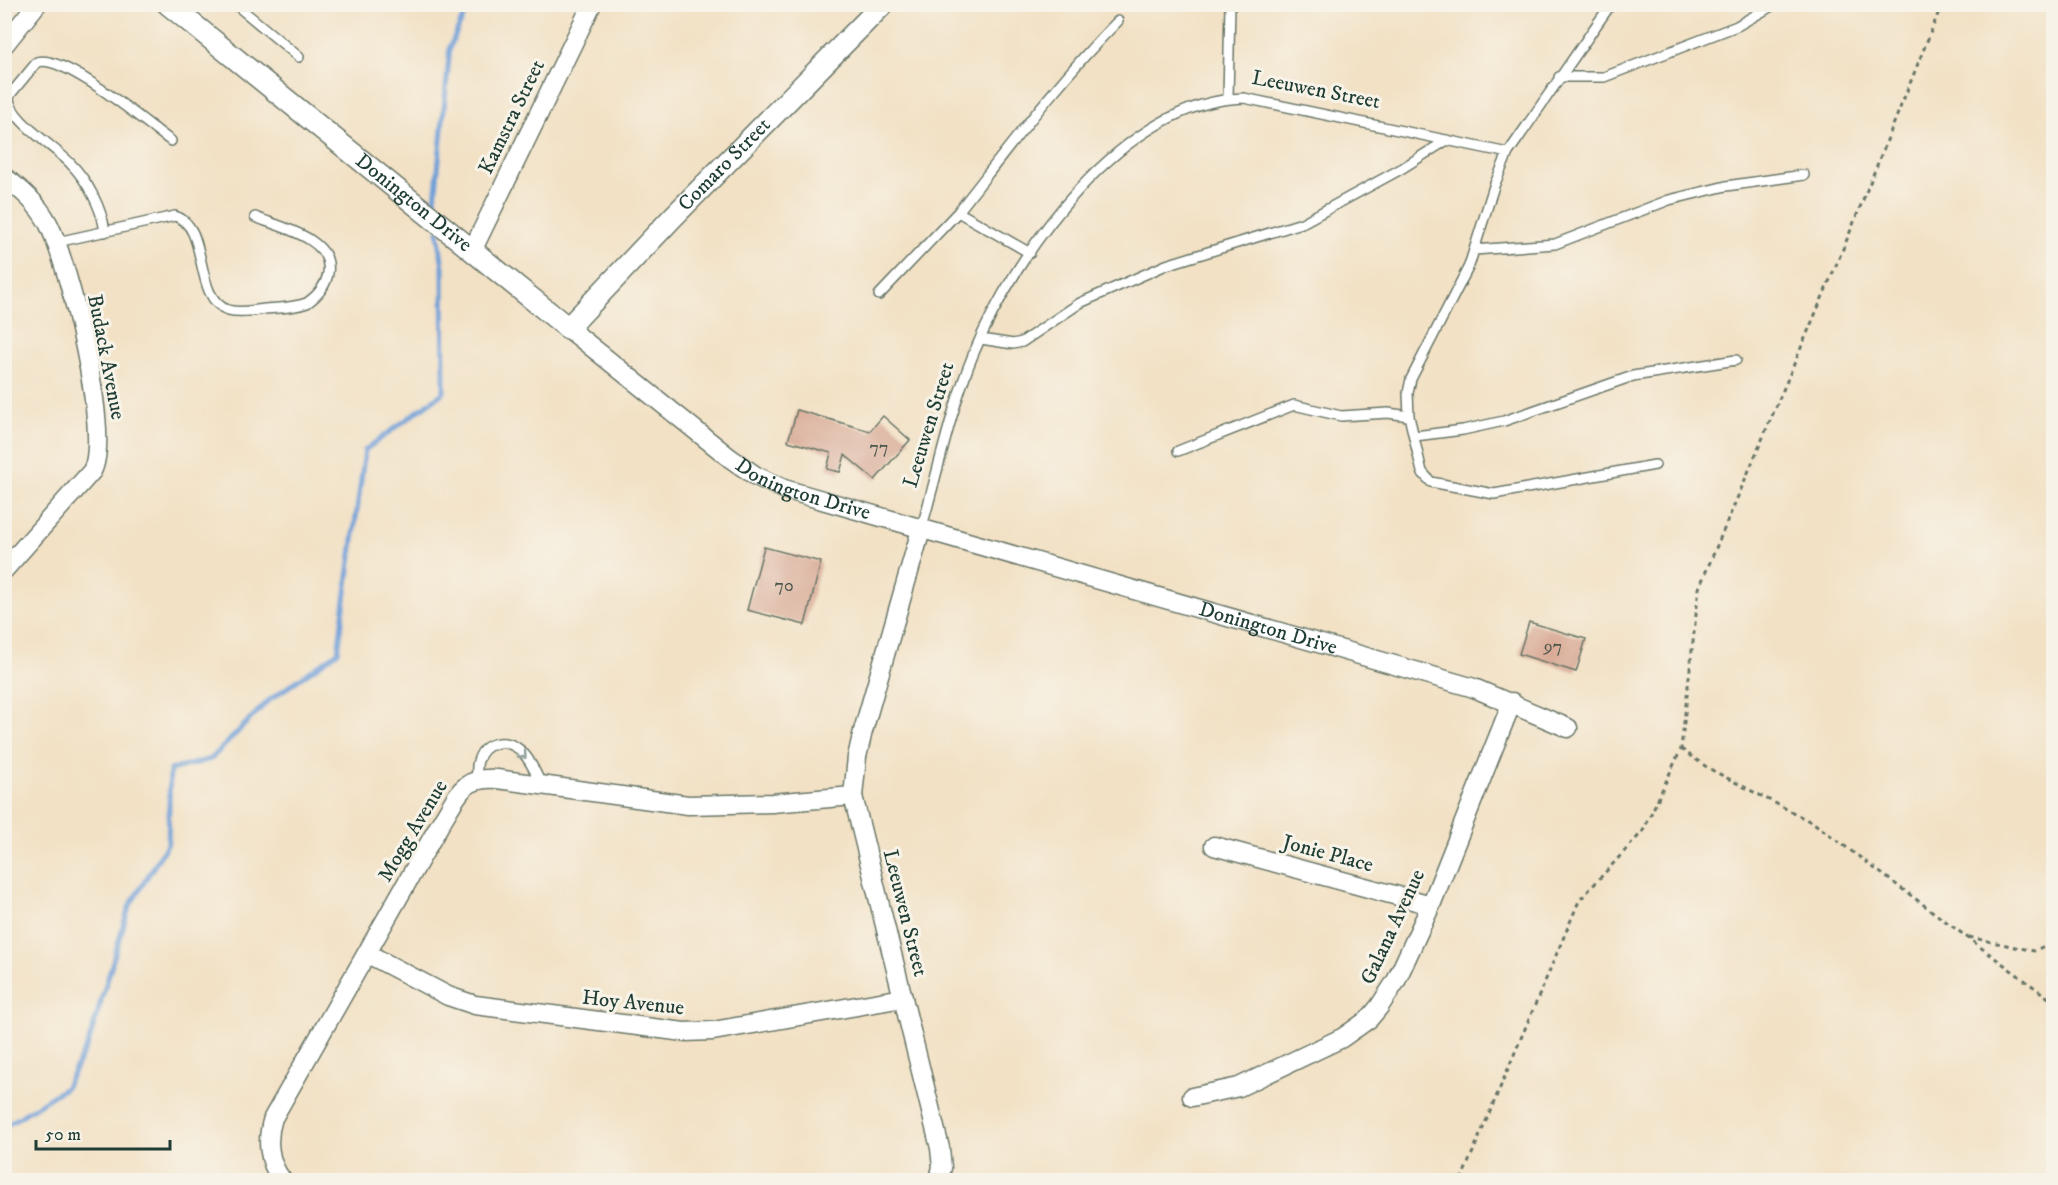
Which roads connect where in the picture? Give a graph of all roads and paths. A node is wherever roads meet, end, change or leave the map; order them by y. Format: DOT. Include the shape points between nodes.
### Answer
graph roads {
  1 [pos="37,4"];
  2 [pos="168,4"];
  3 [pos="235,4"];
  4 [pos="592,4"];
  5 [pos="883,4"];
  6 [pos="1230,4"];
  7 [pos="1611,4"];
  8 [pos="1775,4"];
  9 [pos="1942,4"];
  10 [pos="1118,21"];
  11 [pos="4,45"];
  12 [pos="299,57"];
  13 [pos="1559,76"];
  14 [pos="1228,98"];
  15 [pos="1447,140"];
  16 [pos="171,141"];
  17 [pos="1508,153"];
  18 [pos="1804,175"];
  19 [pos="4,177"];
  20 [pos="958,212"];
  21 [pos="255,217"];
  22 [pos="105,232"];
  23 [pos="57,242"];
  24 [pos="467,244"];
  25 [pos="1474,250"];
  26 [pos="1030,253"];
  27 [pos="879,295"];
  28 [pos="568,328"];
  29 [pos="981,339"];
  30 [pos="1736,360"];
  31 [pos="1408,416"];
  32 [pos="1414,436"];
  33 [pos="1178,452"];
  34 [pos="1655,465"];
  35 [pos="921,530"];
  36 [pos="4,570"];
  37 [pos="1512,702"];
  38 [pos="1568,728"];
  39 [pos="1681,749"];
  40 [pos="477,780"];
  41 [pos="542,786"];
  42 [pos="853,796"];
  43 [pos="1214,846"];
  44 [pos="1431,905"];
  45 [pos="1967,936"];
  46 [pos="2054,941"];
  47 [pos="368,954"];
  48 [pos="903,998"];
  49 [pos="2054,1002"];
  50 [pos="1192,1097"];
  51 [pos="282,1180"];
  52 [pos="938,1180"];
  53 [pos="1461,1180"];
  1 -- 11 [label="street"];
  2 -- 24 [label="street, Donington Drive"];
  3 -- 12 [label="lane"];
  4 -- 24 [label="street, Kamstra Street"];
  5 -- 28 [label="street, Comaro Street"];
  6 -- 14 [label="lane"];
  7 -- 13 [label="lane"];
  8 -- 13 [label="lane" via="1737,26 1604,77"];
  9 -- 39 [label="path" via="1699,588"];
  10 -- 20 [label="lane" via="1023,126"];
  13 -- 17 [label="lane"];
  14 -- 15 [label="lane, Leeuwen Street" via="1254,99"];
  14 -- 26 [label="lane, Leeuwen Street" via="1187,108 1149,129 1090,180"];
  15 -- 17 [label="lane, Leeuwen Street"];
  15 -- 29 [label="lane" via="1292,227 1166,265 1080,303 1022,342"];
  16 -- 22 [label="lane" via="88,78 51,61 37,62 17,84 9,96 12,109 71,164 99,209"];
  17 -- 25 [label="lane"];
  18 -- 25 [label="lane" via="1726,186 1669,200 1555,244"];
  19 -- 23 [label="street, Budack Avenue" via="37,206"];
  20 -- 26 [label="lane"];
  20 -- 27 [label="lane"];
  21 -- 22 [label="lane" via="315,242 326,255 326,281 315,298 307,303 237,312 225,309 211,294 191,229 180,218"];
  22 -- 23 [label="lane"];
  23 -- 36 [label="street, Budack Avenue" via="92,392 98,428 97,458 88,477"];
  24 -- 28 [label="street, Donington Drive"];
  25 -- 31 [label="lane" via="1450,308 1412,379"];
  26 -- 29 [label="lane, Leeuwen Street"];
  28 -- 35 [label="street, Donington Drive" via="756,476 797,494"];
  29 -- 35 [label="lane, Leeuwen Street" via="959,394"];
  30 -- 32 [label="lane" via="1633,376 1504,421"];
  31 -- 32 [label="lane"];
  31 -- 33 [label="lane" via="1341,416 1294,405"];
  32 -- 34 [label="lane" via="1428,480 1494,494"];
  35 -- 37 [label="street, Donington Drive" via="1323,643"];
  35 -- 42 [label="street, Leeuwen Street" via="863,731"];
  37 -- 38 [label="street, Donington Drive"];
  37 -- 44 [label="street, Galana Avenue"];
  39 -- 45 [label="path" via="1708,768 1815,824"];
  39 -- 53 [label="path" via="1643,831 1579,901"];
  40 -- 41 [label="street, Mogg Avenue"];
  40 -- 41 [label="lane, one-way" via="477,761 485,749 499,741 521,751"];
  40 -- 47 [label="street, Mogg Avenue" via="458,794"];
  41 -- 42 [label="street, Mogg Avenue" via="688,805"];
  42 -- 48 [label="street, Leeuwen Street"];
  43 -- 44 [label="street, Jonie Place"];
  44 -- 50 [label="street, Galana Avenue" via="1396,981 1368,1020 1342,1038 1239,1087"];
  45 -- 46 [label="path" via="2034,951"];
  45 -- 49 [label="path"];
  47 -- 48 [label="street, Hoy Avenue" via="448,996 475,1005 684,1032 713,1031"];
  47 -- 51 [label="street, Mogg Avenue" via="269,1128 270,1153"];
  48 -- 52 [label="street, Leeuwen Street" via="940,1148 942,1168"];
}
